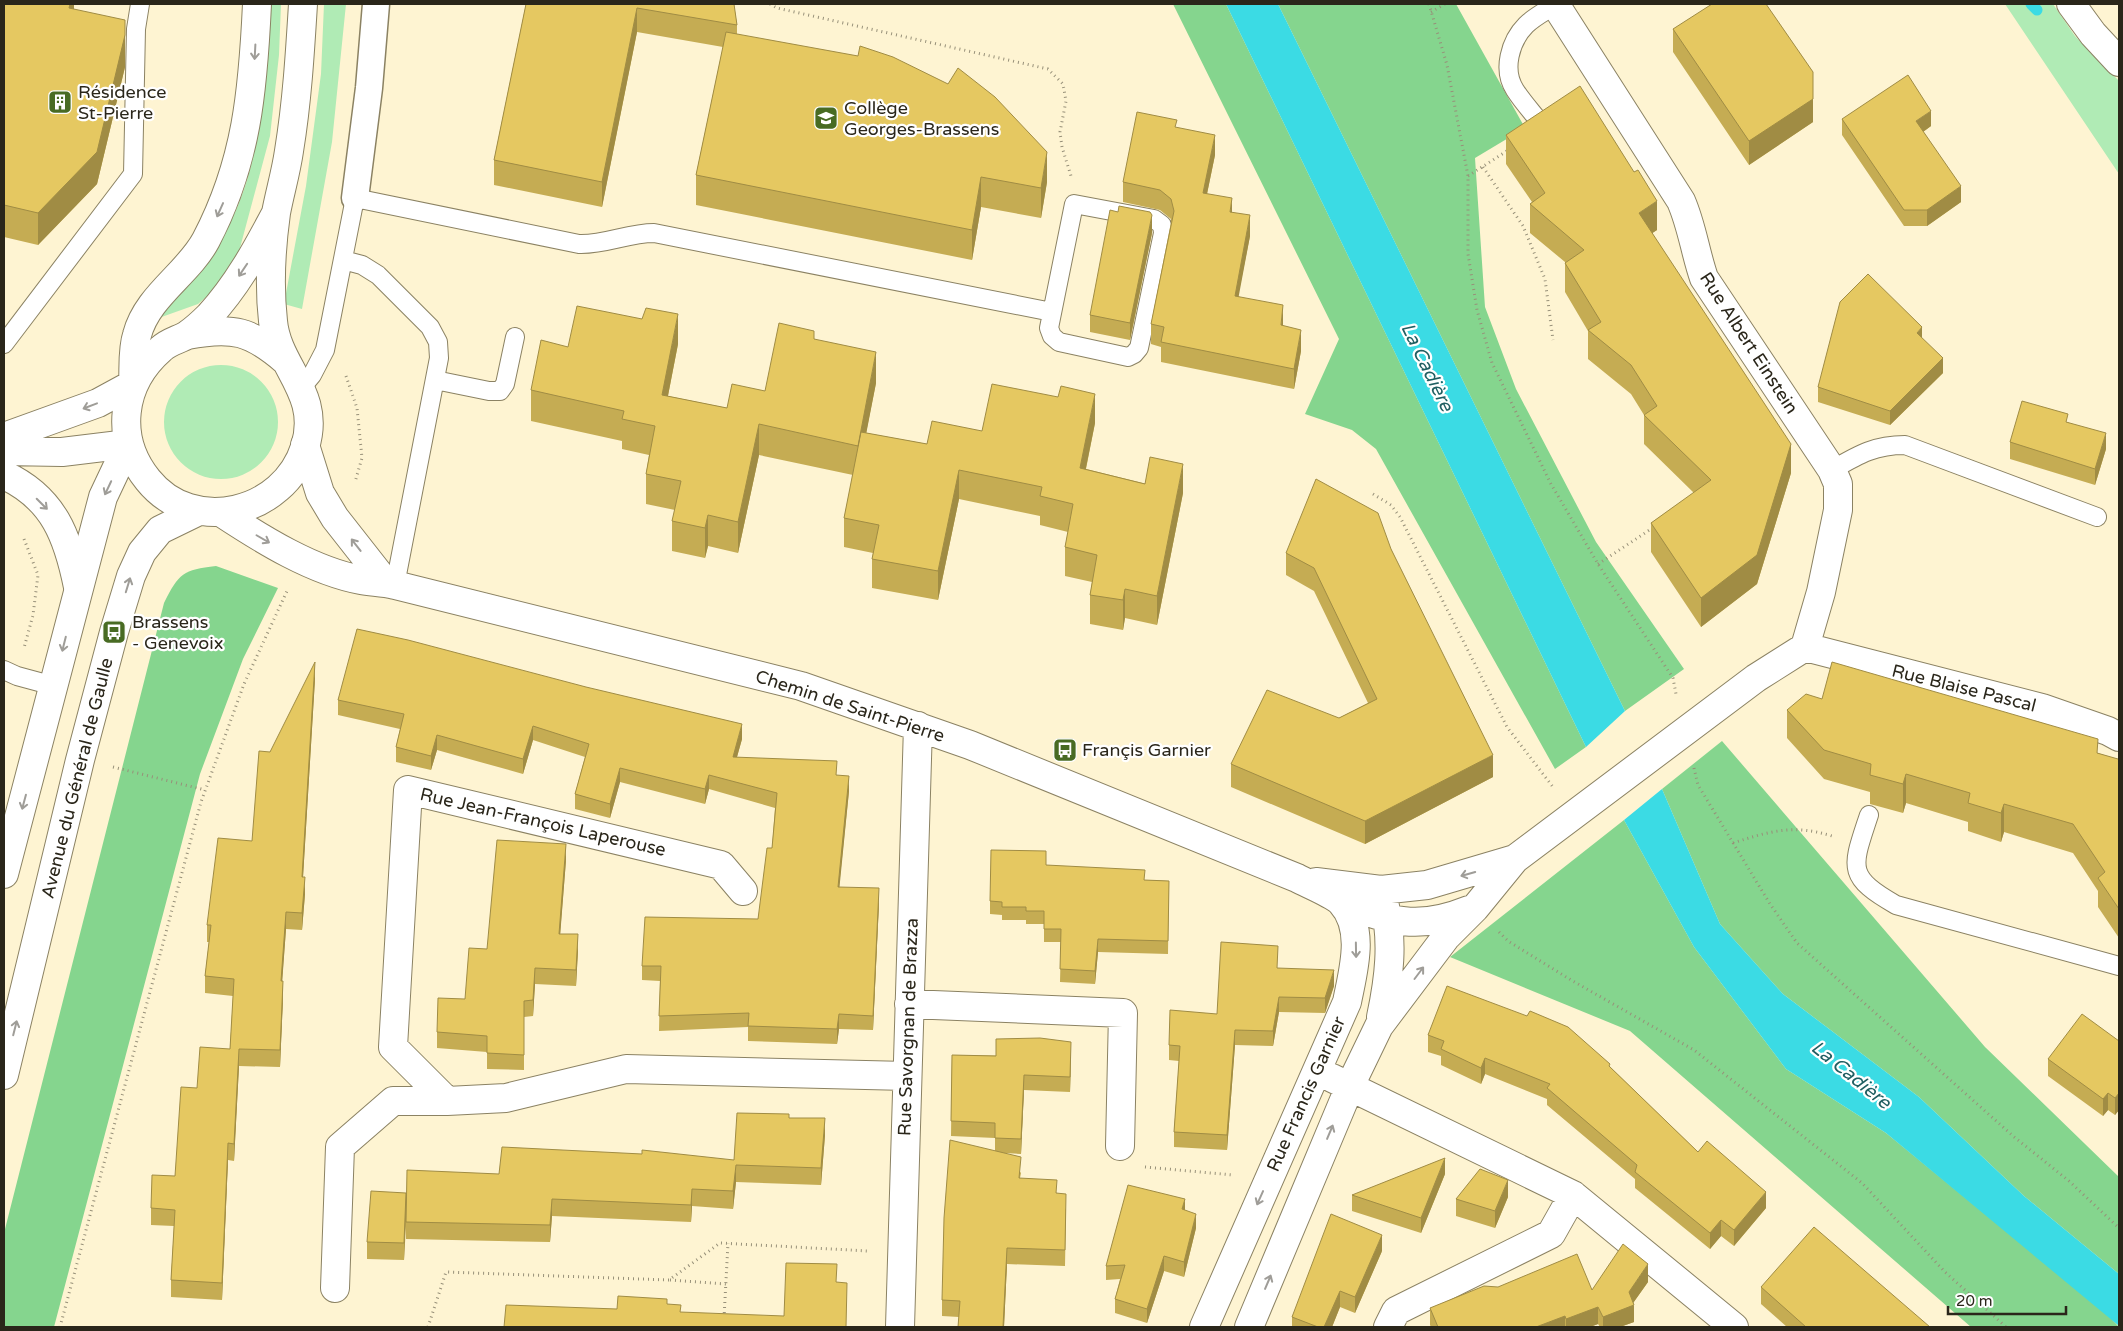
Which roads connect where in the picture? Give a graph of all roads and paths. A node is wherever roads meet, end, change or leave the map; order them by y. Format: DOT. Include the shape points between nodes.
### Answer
graph roads {
  1 [pos="140,4"];
  2 [pos="257,4"];
  3 [pos="303,4"];
  4 [pos="376,4"];
  5 [pos="770,4"];
  6 [pos="1429,4"];
  7 [pos="1445,4"];
  8 [pos="1555,4"];
  9 [pos="2071,4"];
  10 [pos="1431,12"];
  11 [pos="2119,62"];
  12 [pos="1539,121"];
  13 [pos="1483,167"];
  14 [pos="355,198"];
  15 [pos="1074,204"];
  16 [pos="276,213"];
  17 [pos="344,260"];
  18 [pos="1052,312"];
  19 [pos="187,335"];
  20 [pos="515,337"];
  21 [pos="1553,340"];
  22 [pos="4,344"];
  23 [pos="286,361"];
  24 [pos="342,370"];
  25 [pos="435,380"];
  26 [pos="133,384"];
  27 [pos="302,386"];
  28 [pos="4,437"];
  29 [pos="128,444"];
  30 [pos="305,445"];
  31 [pos="4,451"];
  32 [pos="1832,470"];
  33 [pos="4,475"];
  34 [pos="353,489"];
  35 [pos="1373,494"];
  36 [pos="210,512"];
  37 [pos="2096,517"];
  38 [pos="1660,523"];
  39 [pos="21,531"];
  40 [pos="1598,564"];
  41 [pos="291,584"];
  42 [pos="391,584"];
  43 [pos="78,587"];
  44 [pos="1806,647"];
  45 [pos="24,651"];
  46 [pos="4,670"];
  47 [pos="54,686"];
  48 [pos="918,726"];
  49 [pos="1677,735"];
  50 [pos="2119,737"];
  51 [pos="109,766"];
  52 [pos="205,790"];
  53 [pos="1578,813"];
  54 [pos="1869,816"];
  55 [pos="1733,843"];
  56 [pos="1859,845"];
  57 [pos="1515,859"];
  58 [pos="4,874"];
  59 [pos="1297,878"];
  60 [pos="1381,890"];
  61 [pos="743,891"];
  62 [pos="1341,902"];
  63 [pos="1475,908"];
  64 [pos="1389,920"];
  65 [pos="2119,966"];
  66 [pos="909,1004"];
  67 [pos="1379,1026"];
  68 [pos="1316,1071"];
  69 [pos="4,1075"];
  70 [pos="907,1076"];
  71 [pos="1350,1086"];
  72 [pos="447,1101"];
  73 [pos="1120,1146"];
  74 [pos="1270,1177"];
  75 [pos="1573,1195"];
  76 [pos="2119,1228"];
  77 [pos="728,1243"];
  78 [pos="901,1253"];
  79 [pos="669,1280"];
  80 [pos="726,1284"];
  81 [pos="335,1288"];
  82 [pos="1724,1319"];
  83 [pos="60,1327"];
  84 [pos="428,1327"];
  85 [pos="724,1327"];
  86 [pos="900,1327"];
  87 [pos="1204,1327"];
  88 [pos="1249,1327"];
  89 [pos="1388,1327"];
  90 [pos="2006,1327"];
  1 -- 22 [label="lane" via="136,29 133,174"];
  2 -- 26 [label="street, Avenue du Général de Gaulle, one-way" via="255,59 246,128 236,169 205,242 150,308 141,324 136,336"];
  3 -- 16 [label="street, Avenue du Général de Gaulle" via="290,151"];
  4 -- 14 [label="street"];
  5 -- 15 [label="path" via="776,8 1048,69 1063,84 1066,101 1060,132 1076,194"];
  6 -- 10 [label="path"];
  7 -- 10 [label="path"];
  8 -- 12 [label="lane" via="1527,24 1515,40 1510,58 1509,76 1514,89"];
  8 -- 32 [label="street, Rue Albert Einstein" via="1681,201 1689,219 1704,278"];
  9 -- 11 [label="street"];
  10 -- 40 [label="path" via="1447,65 1468,176 1468,254 1477,310 1492,363 1551,484"];
  13 -- 21 [label="path" via="1523,226 1546,280"];
  14 -- 17 [label="lane"];
  14 -- 18 [label="lane" via="579,244 654,233"];
  15 -- 18 [label="lane"];
  15 -- 18 [label="lane" via="1154,219 1162,225 1139,348 1128,357 1059,342 1049,328"];
  16 -- 19 [label="street, Avenue du Général de Gaulle, one-way" via="224,299"];
  16 -- 23 [label="street, Avenue du Général de Gaulle" via="271,272 273,324"];
  17 -- 25 [label="lane" via="362,265 378,275 430,327 438,342"];
  17 -- 27 [label="lane" via="325,350 312,375"];
  19 -- 23 [label="street, Avenue du Général de Gaulle" via="213,330 239,332 264,342"];
  19 -- 26 [label="street, Avenue du Général de Gaulle" via="163,347 144,365"];
  20 -- 25 [label="lane" via="506,384 500,391"];
  23 -- 27 [label="street, Avenue du Général de Gaulle"];
  24 -- 34 [label="path" via="357,408 362,458"];
  25 -- 42 [label="lane"];
  26 -- 28 [label="street, one-way" via="98,403"];
  26 -- 29 [label="street, Avenue du Général de Gaulle" via="126,406"];
  27 -- 30 [label="street, Avenue du Général de Gaulle" via="308,415"];
  29 -- 31 [label="street" via="62,452"];
  29 -- 36 [label="street, Avenue du Général de Gaulle" via="138,468 154,487 174,502"];
  29 -- 43 [label="street, one-way" via="103,497"];
  30 -- 36 [label="street, Avenue du Général de Gaulle" via="297,466 266,499 245,508"];
  42 -- 30 [label="street, one-way" via="335,518 320,493"];
  32 -- 37 [label="lane" via="1866,450 1905,445"];
  32 -- 44 [label="street, Rue Albert Einstein" via="1838,484 1838,510"];
  33 -- 43 [label="street, one-way" via="17,481 45,506 60,525 70,548"];
  35 -- 53 [label="path" via="1391,505 1400,517 1507,727 1543,776"];
  36 -- 42 [label="street, Chemin de Saint-Pierre, one-way" via="306,561 360,580"];
  69 -- 36 [label="street, Avenue du Général de Gaulle, one-way" via="80,760 131,576 142,552 160,530"];
  38 -- 40 [label="path"];
  39 -- 45 [label="path" via="38,575"];
  40 -- 49 [label="path" via="1673,678"];
  41 -- 52 [label="path" via="244,684"];
  42 -- 48 [label="street, Chemin de Saint-Pierre" via="801,686"];
  43 -- 47 [label="street, one-way"];
  44 -- 49 [label="street" via="1756,678"];
  44 -- 50 [label="street, Rue Blaise Pascal" via="2042,708"];
  46 -- 47 [label="lane"];
  47 -- 58 [label="street, one-way"];
  48 -- 59 [label="street, Chemin de Saint-Pierre"];
  48 -- 66 [label="street, Rue Savorgnan de Brazza"];
  49 -- 53 [label="street"];
  49 -- 55 [label="path" via="1698,786"];
  51 -- 52 [label="path"];
  52 -- 83 [label="path"];
  53 -- 57 [label="street"];
  54 -- 56 [label="lane"];
  55 -- 56 [label="path" via="1783,830 1816,831"];
  55 -- 76 [label="path" via="1797,943"];
  56 -- 65 [label="lane" via="1856,856 1858,872 1870,890 1896,905"];
  57 -- 60 [label="street, one-way" via="1427,885"];
  57 -- 63 [label="street"];
  59 -- 60 [label="street"];
  59 -- 62 [label="street"];
  60 -- 64 [label="street"];
  61 -- 72 [label="street, Rue Jean-François Laperouse" via="721,865 408,790 393,1047"];
  62 -- 64 [label="street"];
  62 -- 68 [label="street, Rue Francis Garnier, one-way" via="1353,922 1357,953 1347,1002"];
  63 -- 64 [label="street" via="1425,923"];
  67 -- 63 [label="street, one-way" via="1446,937"];
  63 -- 90 [label="path" via="1508,941 1694,1050 1862,1183 1945,1272"];
  64 -- 67 [label="street" via="1390,977"];
  66 -- 70 [label="street, Rue Savorgnan de Brazza"];
  66 -- 73 [label="street" via="1123,1012"];
  67 -- 71 [label="street, Rue Francis Garnier"];
  68 -- 71 [label="street"];
  68 -- 74 [label="street, Rue Francis Garnier"];
  70 -- 72 [label="street" via="626,1069 506,1098"];
  70 -- 78 [label="street, Rue Savorgnan de Brazza"];
  71 -- 75 [label="street"];
  88 -- 71 [label="street, Rue Francis Garnier, one-way"];
  72 -- 81 [label="street" via="393,1101 340,1147"];
  73 -- 74 [label="path" via="1135,1161 1148,1168"];
  74 -- 87 [label="street, Rue Francis Garnier, one-way"];
  75 -- 82 [label="street"];
  75 -- 89 [label="street" via="1551,1234 1396,1311"];
  77 -- 78 [label="path"];
  77 -- 79 [label="path" via="720,1243"];
  77 -- 80 [label="path"];
  78 -- 86 [label="street, Rue Savorgnan de Brazza"];
  79 -- 80 [label="path"];
  79 -- 84 [label="path" via="446,1272"];
  80 -- 85 [label="path"];
}
